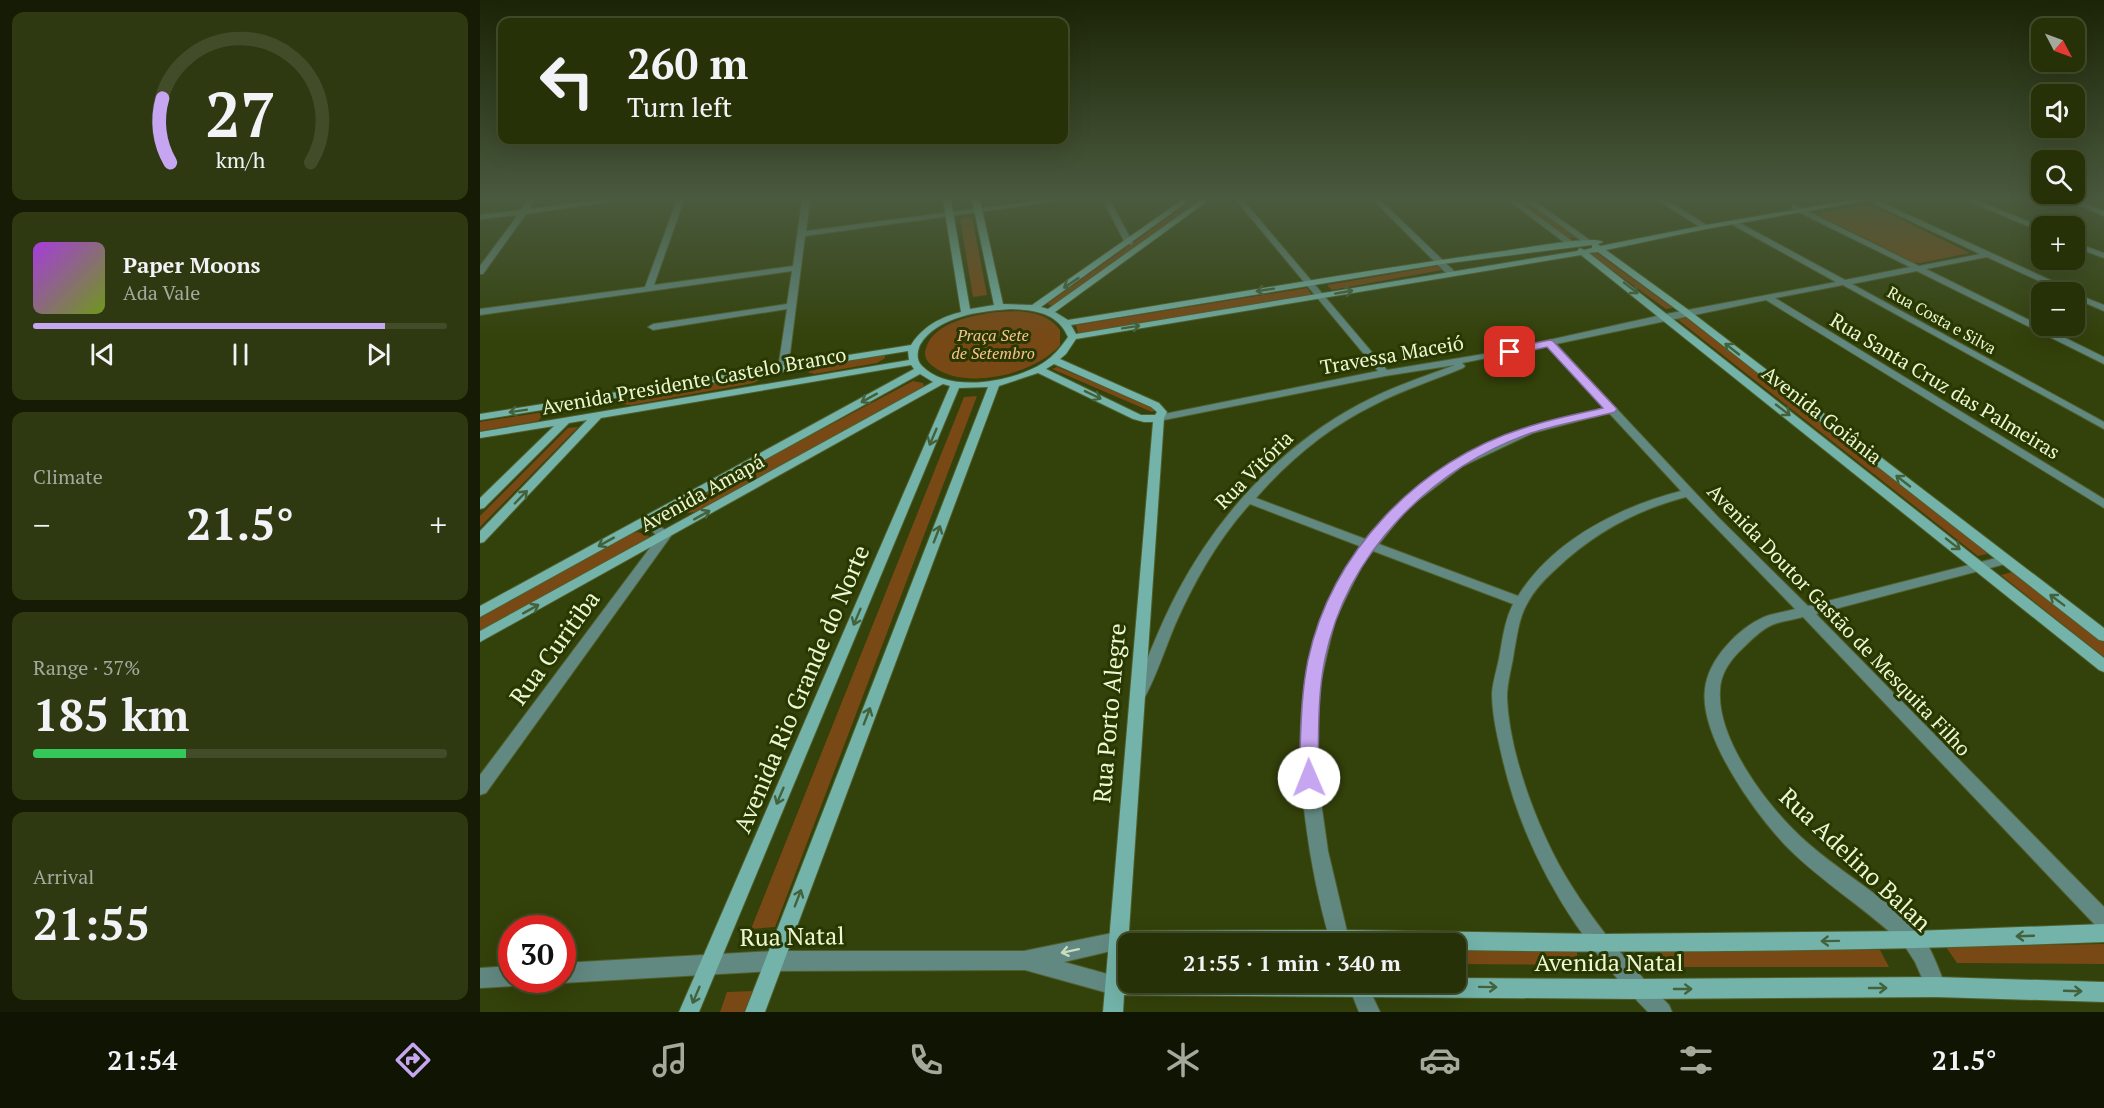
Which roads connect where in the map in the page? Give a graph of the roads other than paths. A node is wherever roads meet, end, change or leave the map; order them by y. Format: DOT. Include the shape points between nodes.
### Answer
graph roads {
  1 [pos="498,247"];
  2 [pos="663,247"];
  3 [pos="800,247"];
  4 [pos="955,247"];
  5 [pos="986,247"];
  6 [pos="1123,247"];
  7 [pos="1140,247"];
  8 [pos="1279,247"];
  9 [pos="1426,247"];
  10 [pos="1550,247"];
  11 [pos="1587,247"];
  12 [pos="1595,247"];
  13 [pos="1779,247"];
  14 [pos="1874,247"];
  15 [pos="1969,247"];
  16 [pos="1591,248"];
  17 [pos="2085,248"];
  18 [pos="1496,255"];
  19 [pos="1986,255"];
  20 [pos="2104,256"];
  21 [pos="1442,262"];
  22 [pos="1506,265"];
  23 [pos="796,268"];
  24 [pos="1916,268"];
  25 [pos="480,272"];
  26 [pos="1451,273"];
  27 [pos="2047,282"];
  28 [pos="1309,283"];
  29 [pos="1843,283"];
  30 [pos="648,289"];
  31 [pos="1319,296"];
  32 [pos="1768,298"];
  33 [pos="2085,300"];
  34 [pos="791,306"];
  35 [pos="999,307"];
  36 [pos="1034,308"];
  37 [pos="2104,308"];
  38 [pos="480,312"];
  39 [pos="966,312"];
  40 [pos="1049,312"];
  41 [pos="1687,314"];
  42 [pos="1666,317"];
  43 [pos="1066,323"];
  44 [pos="653,327"];
  45 [pos="1073,337"];
  46 [pos="1550,343"];
  47 [pos="915,347"];
  48 [pos="1490,356"];
  49 [pos="1055,361"];
  50 [pos="2104,361"];
  51 [pos="917,366"];
  52 [pos="783,369"];
  53 [pos="1040,370"];
  54 [pos="1386,373"];
  55 [pos="949,382"];
  56 [pos="781,383"];
  57 [pos="995,383"];
  58 [pos="609,396"];
  59 [pos="576,402"];
  60 [pos="1611,409"];
  61 [pos="599,415"];
  62 [pos="480,417"];
  63 [pos="1159,418"];
  64 [pos="565,421"];
  65 [pos="2104,426"];
  66 [pos="480,435"];
  67 [pos="1688,493"];
  68 [pos="1248,499"];
  69 [pos="2104,504"];
  70 [pos="480,505"];
  71 [pos="647,520"];
  72 [pos="665,536"];
  73 [pos="480,539"];
  74 [pos="1369,543"];
  75 [pos="2004,560"];
  76 [pos="1979,565"];
  77 [pos="1521,602"];
  78 [pos="1805,611"];
  79 [pos="480,612"];
  80 [pos="2104,636"];
  81 [pos="480,637"];
  82 [pos="2104,666"];
  83 [pos="1136,704"];
  84 [pos="480,788"];
  85 [pos="2104,920"];
  86 [pos="1339,933"];
  87 [pos="2104,933"];
  88 [pos="1913,940"];
  89 [pos="1117,941"];
  90 [pos="1466,942"];
  91 [pos="1600,943"];
  92 [pos="774,961"];
  93 [pos="1024,961"];
  94 [pos="709,965"];
  95 [pos="576,972"];
  96 [pos="498,977"];
  97 [pos="480,978"];
  98 [pos="1115,985"];
  99 [pos="1118,985"];
  100 [pos="1466,986"];
  101 [pos="1936,987"];
  102 [pos="1637,989"];
  103 [pos="2104,992"];
  104 [pos="1360,993"];
  105 [pos="689,1012"];
  106 [pos="755,1012"];
  107 [pos="1113,1012"];
  108 [pos="1370,1012"];
  109 [pos="1662,1012"];
  1 -- 25 [label="street"];
  2 -- 30 [label="street"];
  3 -- 23 [label="street"];
  4 -- 39 [label="street"];
  5 -- 35 [label="street"];
  6 -- 36 [label="street, one-way"];
  7 -- 40 [label="street"];
  8 -- 28 [label="street"];
  9 -- 21 [label="street"];
  10 -- 18 [label="street"];
  11 -- 16 [label="street, Avenida Goiânia"];
  12 -- 16 [label="street"];
  13 -- 29 [label="street, Rua Costa e Silva"];
  14 -- 24 [label="street"];
  15 -- 19 [label="street"];
  16 -- 22 [label="street"];
  16 -- 41 [label="street, Avenida Goiânia"];
  16 -- 42 [label="street, Avenida Goiânia, one-way"];
  17 -- 20 [label="street"];
  18 -- 21 [label="street"];
  18 -- 22 [label="street"];
  19 -- 24 [label="street, Travessa Maceió"];
  19 -- 27 [label="street"];
  21 -- 26 [label="street"];
  21 -- 28 [label="street"];
  22 -- 26 [label="street"];
  23 -- 30 [label="street"];
  23 -- 34 [label="street"];
  24 -- 29 [label="street, Travessa Maceió"];
  24 -- 50 [label="street"];
  31 -- 26 [label="street, one-way"];
  28 -- 31 [label="street"];
  28 -- 43 [label="street, one-way"];
  29 -- 32 [label="street, Travessa Maceió"];
  29 -- 65 [label="street, Rua Costa e Silva"];
  30 -- 38 [label="street"];
  45 -- 31 [label="street, one-way"];
  31 -- 54 [label="street"];
  32 -- 41 [label="street, Travessa Maceió"];
  32 -- 69 [label="street, Rua Santa Cruz das Palmeiras"];
  33 -- 37 [label="street"];
  34 -- 44 [label="street"];
  34 -- 52 [label="street"];
  35 -- 36 [label="street"];
  35 -- 39 [label="street"];
  36 -- 40 [label="street"];
  39 -- 47 [label="street" via="933,327"];
  40 -- 43 [label="street"];
  41 -- 42 [label="street, Travessa Maceió"];
  75 -- 41 [label="street, Avenida Goiânia, one-way"];
  42 -- 46 [label="street, Travessa Maceió"];
  42 -- 76 [label="street, Avenida Goiânia, one-way"];
  43 -- 45 [label="street"];
  45 -- 49 [label="street"];
  46 -- 48 [label="street, Travessa Maceió"];
  46 -- 60 [label="street, Avenida Doutor Gastão de Mesquita Filho"];
  47 -- 51 [label="street"];
  47 -- 52 [label="street, Avenida Presidente Castelo Branco"];
  48 -- 54 [label="street, Travessa Maceió"];
  48 -- 68 [label="street, Rua Vitória" via="1390,394 1337,422 1291,457"];
  49 -- 53 [label="street"];
  49 -- 63 [label="street" via="1155,405 1162,412"];
  51 -- 55 [label="street"];
  51 -- 56 [label="street, Avenida Presidente Castelo Branco"];
  51 -- 71 [label="street, Avenida Amapá, one-way"];
  52 -- 56 [label="street"];
  52 -- 58 [label="street, Avenida Presidente Castelo Branco"];
  53 -- 57 [label="street"];
  53 -- 63 [label="street, one-way" via="1137,417"];
  54 -- 63 [label="street, Travessa Maceió"];
  55 -- 57 [label="street"];
  72 -- 55 [label="street, Avenida Amapá, one-way"];
  55 -- 94 [label="street, Avenida Rio Grande do Norte, one-way"];
  56 -- 61 [label="street, Avenida Presidente Castelo Branco"];
  92 -- 57 [label="street, one-way"];
  58 -- 59 [label="street, Avenida Presidente Castelo Branco"];
  58 -- 61 [label="street"];
  59 -- 62 [label="street, Avenida Presidente Castelo Branco, one-way"];
  59 -- 64 [label="street"];
  60 -- 67 [label="street, Avenida Doutor Gastão de Mesquita Filho"];
  60 -- 74 [label="street" via="1527,430 1476,453 1407,501"];
  61 -- 64 [label="street, Avenida Presidente Castelo Branco"];
  73 -- 61 [label="street, one-way"];
  63 -- 83 [label="street, Rua Porto Alegre"];
  64 -- 66 [label="street, Avenida Presidente Castelo Branco"];
  64 -- 70 [label="street"];
  67 -- 77 [label="street" via="1625,512 1596,528 1543,574"];
  67 -- 78 [label="street, Avenida Doutor Gastão de Mesquita Filho"];
  68 -- 74 [label="street"];
  68 -- 83 [label="street, Rua Vitória" via="1190,580"];
  71 -- 72 [label="street"];
  71 -- 79 [label="street, Avenida Amapá, one-way"];
  81 -- 72 [label="street, Avenida Amapá, one-way"];
  72 -- 84 [label="street, Rua Curitiba"];
  74 -- 77 [label="street"];
  74 -- 86 [label="street" via="1327,625 1317,658 1309,715 1314,825"];
  75 -- 76 [label="street, Rua Adelino Balan"];
  80 -- 75 [label="street, Avenida Goiânia, one-way"];
  76 -- 78 [label="street, Rua Adelino Balan"];
  76 -- 82 [label="street, Avenida Goiânia"];
  77 -- 91 [label="street" via="1511,626 1500,691 1514,778 1531,829 1552,873"];
  78 -- 85 [label="street, Avenida Doutor Gastão de Mesquita Filho"];
  78 -- 88 [label="street, Rua Adelino Balan" via="1768,621 1749,632 1731,650 1712,689 1715,719 1760,805 1793,841"];
  83 -- 89 [label="street, Rua Porto Alegre"];
  87 -- 88 [label="street, Avenida Natal, one-way"];
  88 -- 91 [label="street, Avenida Natal, one-way"];
  88 -- 101 [label="street, Rua Adelino Balan"];
  89 -- 93 [label="street, Rua Natal, one-way"];
  89 -- 98 [label="street, Rua Porto Alegre"];
  90 -- 91 [label="street, Avenida Natal"];
  91 -- 102 [label="street"];
  92 -- 93 [label="street, Rua Natal"];
  92 -- 94 [label="street, Rua Natal"];
  92 -- 106 [label="street"];
  93 -- 98 [label="street, Rua Natal"];
  94 -- 95 [label="street, Rua Natal"];
  94 -- 105 [label="street, Avenida Rio Grande do Norte, one-way"];
  96 -- 97 [label="street"];
  98 -- 99 [label="street, Avenida Natal"];
  98 -- 107 [label="street, Rua Porto Alegre"];
  100 -- 102 [label="street, Avenida Natal, one-way"];
  102 -- 101 [label="street, Avenida Natal, one-way"];
  101 -- 103 [label="street, Avenida Natal, one-way"];
  102 -- 109 [label="street"];
  104 -- 108 [label="street"];
}
